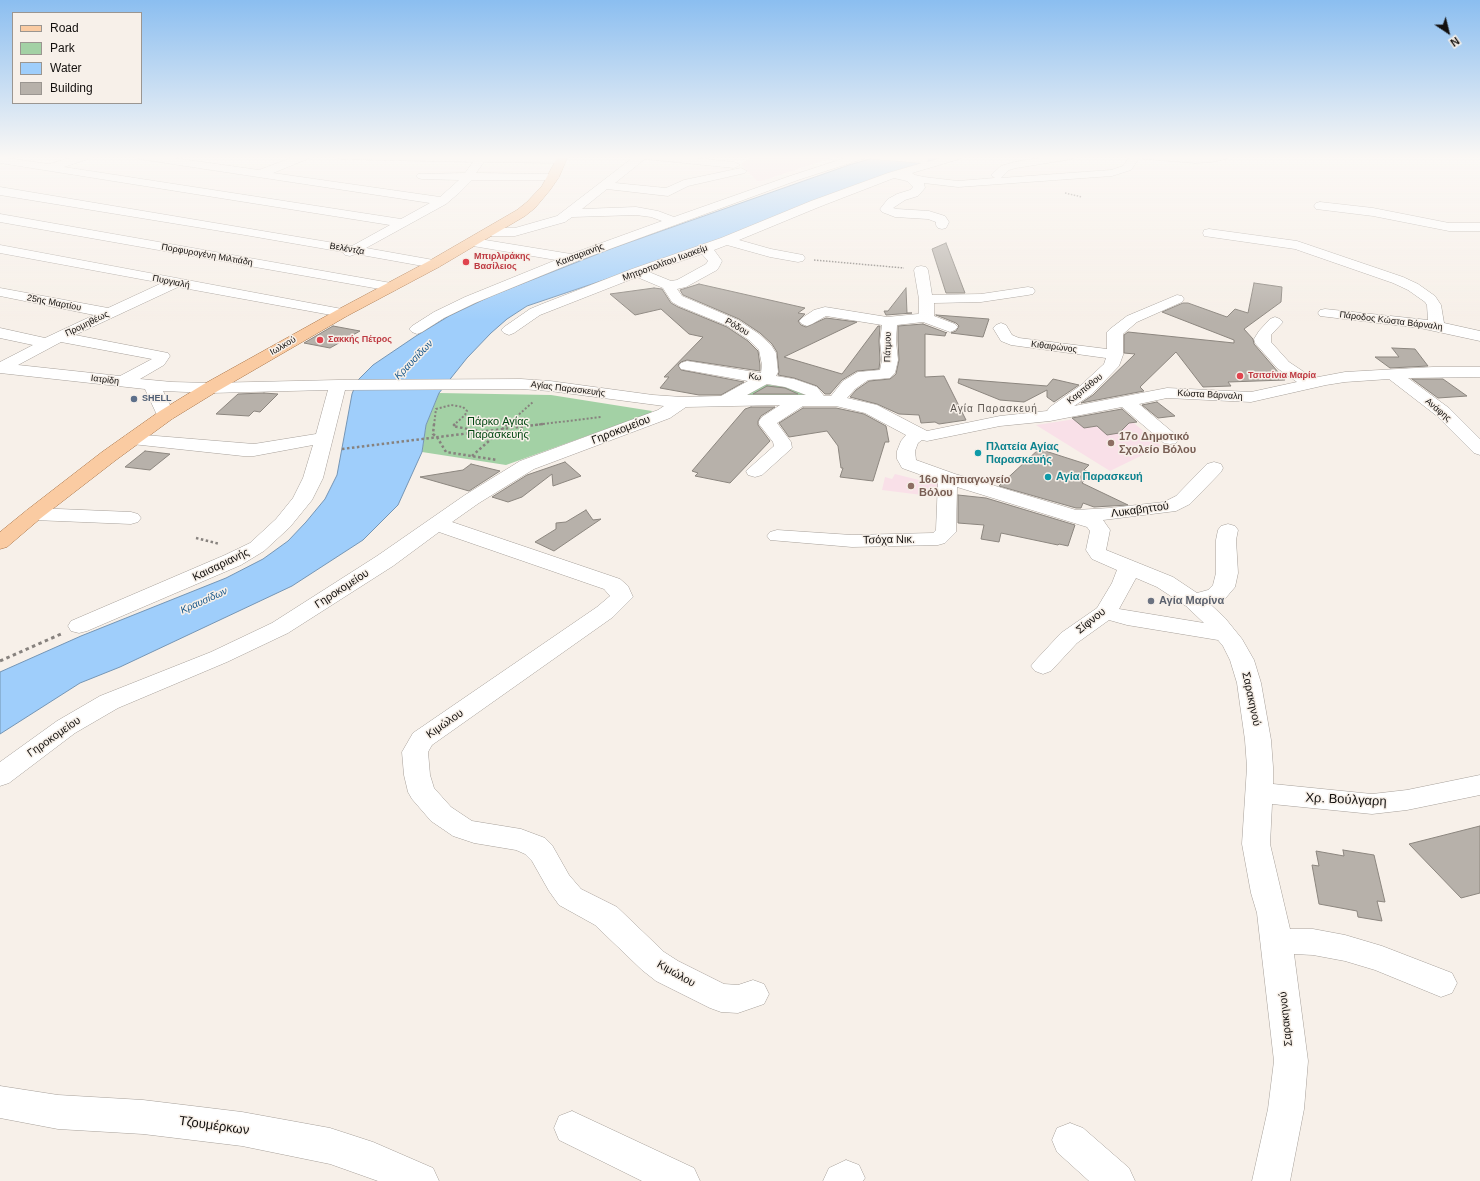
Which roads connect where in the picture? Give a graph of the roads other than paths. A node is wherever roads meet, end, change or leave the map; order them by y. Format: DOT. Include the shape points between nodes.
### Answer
graph roads {
  1 [pos="107,211"];
  2 [pos="125,211"];
  3 [pos="293,211"];
  4 [pos="322,211"];
  5 [pos="425,211"];
  6 [pos="521,211"];
  7 [pos="571,211"];
  8 [pos="632,211"];
  9 [pos="637,211"];
  10 [pos="701,211"];
  11 [pos="798,211"];
  12 [pos="891,211"];
  13 [pos="1362,211"];
  14 [pos="568,213"];
  15 [pos="280,216"];
  16 [pos="0,218"];
  17 [pos="673,221"];
  18 [pos="266,222"];
  19 [pos="404,223"];
  20 [pos="942,225"];
  21 [pos="1480,227"];
  22 [pos="60,229"];
  23 [pos="245,231"];
  24 [pos="490,232"];
  25 [pos="1209,233"];
  26 [pos="39,237"];
  27 [pos="225,239"];
  28 [pos="726,241"];
  29 [pos="25,242"];
  30 [pos="473,242"];
  31 [pos="212,244"];
  32 [pos="704,249"];
  33 [pos="2,250"];
  34 [pos="355,250"];
  35 [pos="192,252"];
  36 [pos="572,258"];
  37 [pos="798,258"];
  38 [pos="172,261"];
  39 [pos="434,264"];
  40 [pos="158,267"];
  41 [pos="921,270"];
  42 [pos="636,272"];
  43 [pos="308,273"];
  44 [pos="138,275"];
  45 [pos="288,282"];
  46 [pos="174,283"];
  47 [pos="670,286"];
  48 [pos="391,287"];
  49 [pos="275,288"];
  50 [pos="1028,291"];
  51 [pos="0,292"];
  52 [pos="256,297"];
  53 [pos="926,299"];
  54 [pos="1177,299"];
  55 [pos="342,313"];
  56 [pos="1325,313"];
  57 [pos="108,314"];
  58 [pos="923,317"];
  59 [pos="807,321"];
  60 [pos="889,322"];
  61 [pos="1275,322"];
  62 [pos="1438,326"];
  63 [pos="950,327"];
  64 [pos="1001,328"];
  65 [pos="417,329"];
  66 [pos="509,330"];
  67 [pos="0,333"];
  68 [pos="1480,336"];
  69 [pos="52,340"];
  70 [pos="1115,356"];
  71 [pos="687,366"];
  72 [pos="1480,372"];
  73 [pos="0,373"];
  74 [pos="1392,374"];
  75 [pos="766,378"];
  76 [pos="122,382"];
  77 [pos="1310,383"];
  78 [pos="152,385"];
  79 [pos="343,385"];
  80 [pos="210,388"];
  81 [pos="807,400"];
  82 [pos="836,401"];
  83 [pos="1125,401"];
  84 [pos="682,402"];
  85 [pos="721,402"];
  86 [pos="166,415"];
  87 [pos="1050,416"];
  88 [pos="918,434"];
  89 [pos="132,439"];
  90 [pos="1170,439"];
  91 [pos="322,445"];
  92 [pos="1480,450"];
  93 [pos="1214,468"];
  94 [pos="756,471"];
  95 [pos="948,478"];
  96 [pos="34,514"];
  97 [pos="1075,516"];
  98 [pos="131,518"];
  99 [pos="437,524"];
  100 [pos="1228,530"];
  101 [pos="776,536"];
  102 [pos="0,544"];
  103 [pos="1128,568"];
  104 [pos="1194,601"];
  105 [pos="1106,612"];
  106 [pos="79,626"];
  107 [pos="1226,634"];
  108 [pos="1043,666"];
  109 [pos="0,776"];
  110 [pos="1480,785"];
  111 [pos="1259,794"];
  112 [pos="1277,944"];
  113 [pos="1441,983"];
  114 [pos="753,994"];
  115 [pos="0,1102"];
  116 [pos="572,1128"];
  117 [pos="1070,1140"];
  118 [pos="420,1181"];
  119 [pos="681,1181"];
  120 [pos="1116,1181"];
  121 [pos="1271,1181"];
  1 -- 22 [label="street"];
  2 -- 23 [label="street, Βελέντζα"];
  3 -- 15 [label="street"];
  4 -- 19 [label="street"];
  5 -- 19 [label="street"];
  6 -- 24 [label="main road, Ιωλκού"];
  7 -- 14 [label="street"];
  8 -- 14 [label="street"];
  9 -- 17 [label="street"];
  10 -- 17 [label="street, Καισαριανής"];
  11 -- 28 [label="street, Μητροπολίτου Ιωακείμ"];
  12 -- 20 [label="street" via="929,215 941,219"];
  13 -- 21 [label="street" via="1449,227"];
  14 -- 24 [label="street" via="556,221 528,229 505,233"];
  16 -- 22 [label="street, Πορφυρογένη Μιλτιάδη"];
  17 -- 36 [label="street, Καισαριανής"];
  18 -- 23 [label="street"];
  19 -- 34 [label="street"];
  22 -- 26 [label="street"];
  22 -- 35 [label="street, Πορφυρογένη Μιλτιάδη"];
  23 -- 27 [label="street"];
  23 -- 34 [label="street, Βελέντζα"];
  24 -- 30 [label="main road, Ιωλκού"];
  25 -- 62 [label="street" via="1297,245 1398,280 1430,299 1434,304"];
  28 -- 32 [label="street, Μητροπολίτου Ιωακείμ"];
  28 -- 37 [label="street"];
  29 -- 33 [label="street"];
  30 -- 36 [label="street"];
  30 -- 39 [label="main road, Ιωλκού"];
  31 -- 35 [label="street"];
  32 -- 42 [label="street, Μητροπολίτου Ιωακείμ"];
  32 -- 47 [label="street" via="716,261 712,267 682,284"];
  33 -- 44 [label="street, Πυργιαλή"];
  34 -- 39 [label="street, Βελέντζα"];
  34 -- 43 [label="street"];
  35 -- 38 [label="street"];
  35 -- 43 [label="street, Πορφυρογένη Μιλτιάδη"];
  36 -- 65 [label="street, Καισαριανής" via="470,300"];
  39 -- 48 [label="main road, Ιωλκού"];
  40 -- 44 [label="street"];
  41 -- 53 [label="street"];
  42 -- 47 [label="street"];
  42 -- 66 [label="street, Μητροπολίτου Ιωακείμ" via="547,307"];
  43 -- 45 [label="street"];
  43 -- 48 [label="street, Πορφυρογένη Μιλτιάδη"];
  44 -- 46 [label="street, Πυργιαλή"];
  46 -- 52 [label="street, Πυργιαλή"];
  46 -- 57 [label="street, Προμηθέως"];
  47 -- 75 [label="street, Ρόδου" via="677,299 684,304 733,324 760,343 770,359 770,372"];
  48 -- 55 [label="main road, Ιωλκού"];
  49 -- 52 [label="street"];
  50 -- 53 [label="street" via="977,298"];
  51 -- 57 [label="street, 25ης Μαρτίου"];
  52 -- 55 [label="street, Πυργιαλή"];
  53 -- 58 [label="street" via="927,315"];
  54 -- 70 [label="street" via="1132,319 1118,329 1115,332"];
  55 -- 80 [label="main road, Ιωλκού"];
  56 -- 62 [label="street, Πάροδος Κώστα Βάρναλη"];
  57 -- 69 [label="street, Προμηθέως"];
  58 -- 60 [label="street, Πάτμου" via="894,319"];
  58 -- 63 [label="street"];
  59 -- 60 [label="street" via="825,311"];
  60 -- 82 [label="street, Πάτμου" via="890,360 887,372 884,375 864,375 850,385"];
  61 -- 77 [label="street" via="1264,334 1263,343 1283,365"];
  62 -- 68 [label="street, Πάροδος Κώστα Βάρναλη"];
  64 -- 70 [label="street, Κιθαιρώνος" via="1006,338 1017,342"];
  67 -- 69 [label="street"];
  69 -- 73 [label="street, Προμηθέως"];
  69 -- 76 [label="street" via="162,356 158,362"];
  70 -- 87 [label="street, Καρπάθου" via="1111,366 1102,376"];
  71 -- 75 [label="street, Κω"];
  72 -- 74 [label="street, Κώστα Βάρναλη"];
  73 -- 76 [label="street, Ιατρίδη" via="22,370"];
  74 -- 77 [label="street, Κώστα Βάρναλη" via="1345,377"];
  74 -- 92 [label="street, Ανάφης" via="1443,412"];
  75 -- 81 [label="street, Κω" via="811,391 816,396"];
  75 -- 85 [label="street"];
  76 -- 78 [label="street, Ιατρίδη"];
  77 -- 83 [label="street, Κώστα Βάρναλη" via="1251,397 1176,392"];
  78 -- 80 [label="street, Ιατρίδη"];
  78 -- 86 [label="street"];
  79 -- 80 [label="street, Αγίας Παρασκευής"];
  79 -- 84 [label="street, Αγίας Παρασκευής" via="521,384"];
  79 -- 91 [label="street, Καισαριανής"];
  80 -- 86 [label="main road, Ιωλκού"];
  81 -- 82 [label="street, Αγίας Παρασκευής"];
  81 -- 85 [label="street, Αγίας Παρασκευής"];
  81 -- 94 [label="street" via="776,414 768,422 782,442 783,448"];
  82 -- 88 [label="street, Αγίας Παρασκευής" via="871,409"];
  83 -- 87 [label="street, Κώστα Βάρναλη"];
  83 -- 90 [label="street"];
  84 -- 85 [label="street, Αγίας Παρασκευής"];
  84 -- 99 [label="street, Γηροκομείου" via="664,414 527,465"];
  86 -- 89 [label="main road, Ιωλκού"];
  87 -- 88 [label="street, Κώστα Βάρναλη" via="1000,421 930,436"];
  88 -- 95 [label="street, Σαρακηνού" via="908,445 907,462"];
  89 -- 91 [label="street" via="243,450"];
  89 -- 96 [label="main road, Ιωλκού"];
  91 -- 106 [label="street, Καισαριανής" via="313,478 302,500 283,523 257,547 213,570"];
  93 -- 97 [label="street, Λυκαβηττού" via="1183,500 1169,507"];
  95 -- 97 [label="street, Σαρακηνού"];
  95 -- 101 [label="street, Τσόχα Νικ." via="946,532 938,539 852,541"];
  96 -- 98 [label="street"];
  96 -- 102 [label="main road, Ιωλκού"];
  97 -- 103 [label="street, Σαρακηνού" via="1094,523 1099,528 1096,550 1100,555"];
  99 -- 109 [label="street, Γηροκομείου" via="298,617 219,657 109,702 66,727"];
  99 -- 114 [label="street, Κιμώλου" via="612,584 622,596 606,612 422,740 415,752 422,792 441,814 462,829 521,840 536,846 570,897 606,916 667,971 721,998 738,999"];
  100 -- 104 [label="street" via="1224,587 1216,595"];
  103 -- 104 [label="street, Σαρακηνού" via="1165,582"];
  103 -- 105 [label="street, Σίφνου" via="1124,584"];
  104 -- 107 [label="street, Σαρακηνού"];
  105 -- 107 [label="street" via="1127,618"];
  105 -- 108 [label="street, Σίφνου" via="1069,638"];
  107 -- 111 [label="street, Σαρακηνού" via="1242,660 1249,684 1258,740"];
  110 -- 111 [label="street, Χρ. Βούλγαρη" via="1396,802 1372,804"];
  111 -- 112 [label="street, Σαρακηνού" via="1256,844"];
  112 -- 113 [label="street" via="1313,942 1345,948 1382,959"];
  112 -- 121 [label="street, Σαρακηνού" via="1291,1061 1286,1109"];
  115 -- 118 [label="street, Τζουμέρκων" via="58,1112 143,1117 228,1127 290,1138 330,1146 373,1160"];
  116 -- 119 [label="street"];
  117 -- 120 [label="street"];
}
